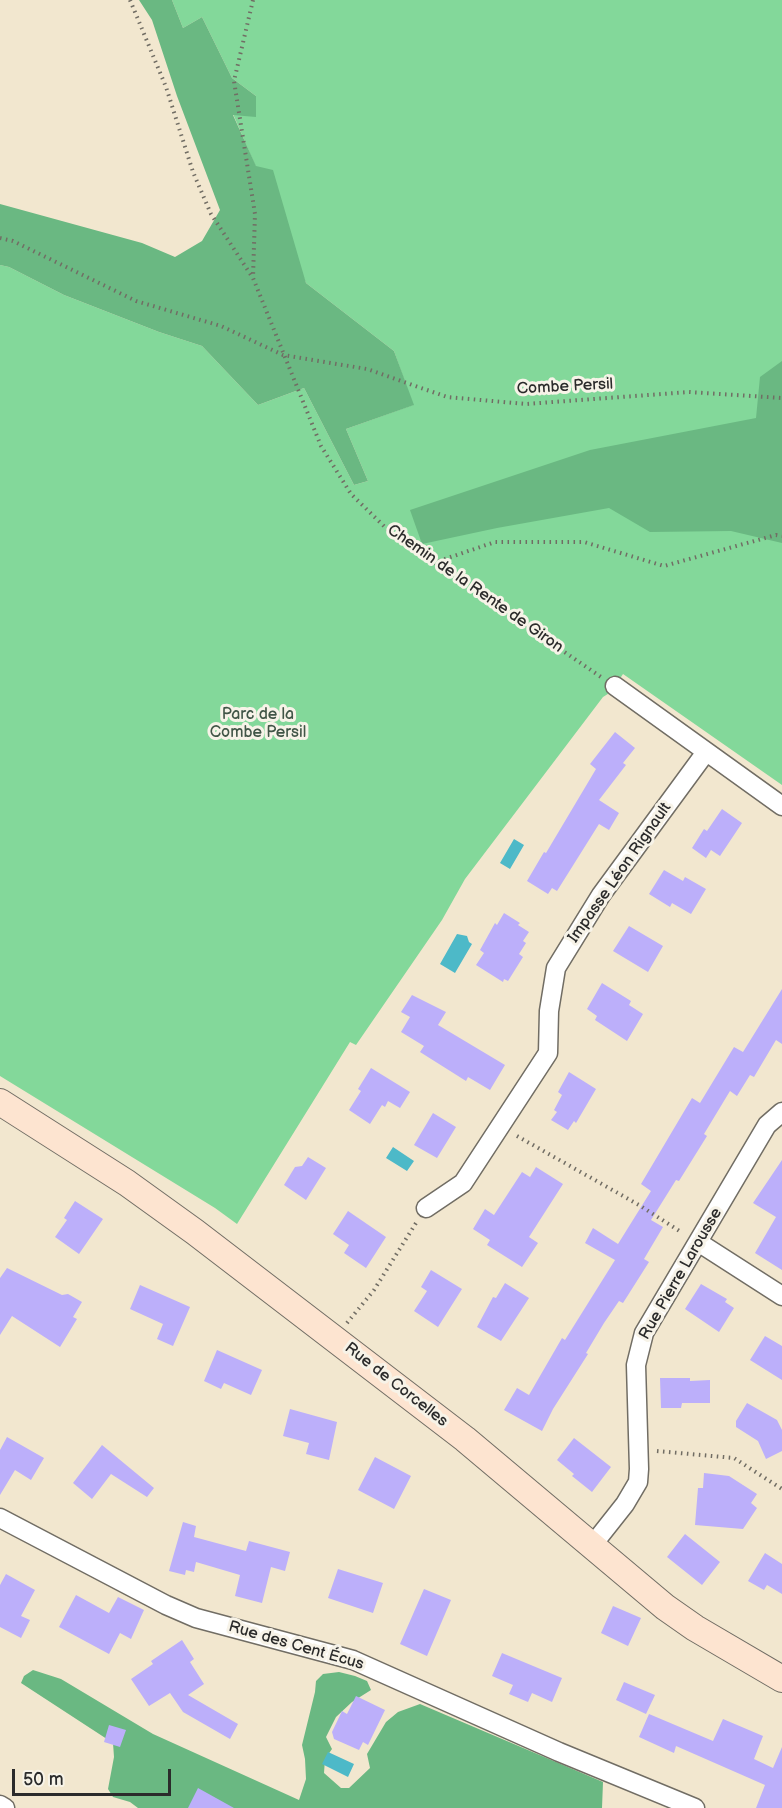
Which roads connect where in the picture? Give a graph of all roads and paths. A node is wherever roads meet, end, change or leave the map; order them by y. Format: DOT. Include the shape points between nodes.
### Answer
graph roads {
  1 [pos="130,0"];
  2 [pos="253,0"];
  3 [pos="0,238"];
  4 [pos="253,278"];
  5 [pos="283,355"];
  6 [pos="782,398"];
  7 [pos="782,536"];
  8 [pos="433,563"];
  9 [pos="615,686"];
  10 [pos="706,752"];
  11 [pos="782,806"];
  12 [pos="0,1102"];
  13 [pos="782,1112"];
  14 [pos="501,1126"];
  15 [pos="426,1208"];
  16 [pos="698,1242"];
  17 [pos="782,1296"];
  18 [pos="335,1337"];
  19 [pos="638,1449"];
  20 [pos="782,1489"];
  21 [pos="0,1518"];
  22 [pos="591,1547"];
  23 [pos="782,1679"];
  24 [pos="0,1805"];
  25 [pos="6,1808"];
  26 [pos="695,1808"];
  1 -- 4 [label="path, Chemin de la Rente de Giron" via="166,87 206,203"];
  2 -- 4 [label="path" via="234,81 255,214"];
  3 -- 5 [label="path, Combe Persil" via="136,301 221,326"];
  4 -- 5 [label="path, Chemin de la Rente de Giron"];
  5 -- 6 [label="path, Combe Persil" via="367,369 447,397 526,404 689,392"];
  5 -- 8 [label="path, Chemin de la Rente de Giron" via="321,446 351,494 392,534"];
  7 -- 8 [label="path" via="664,566 584,542 495,542"];
  8 -- 9 [label="path, Chemin de la Rente de Giron"];
  9 -- 10 [label="street"];
  10 -- 11 [label="street"];
  10 -- 14 [label="street, Impasse Léon Rignault" via="614,875 556,968 548,1053"];
  12 -- 18 [label="main road, Rue de Corcelles" via="137,1190"];
  13 -- 16 [label="street, Rue Pierre Larousse" via="767,1125"];
  14 -- 15 [label="street, Impasse Léon Rignault" via="463,1184"];
  14 -- 16 [label="path"];
  15 -- 18 [label="path" via="374,1290"];
  16 -- 17 [label="street"];
  16 -- 19 [label="street, Rue Pierre Larousse" via="641,1343 636,1365"];
  18 -- 22 [label="main road, Rue de Corcelles" via="465,1439"];
  19 -- 20 [label="path" via="734,1458"];
  19 -- 22 [label="street, Rue Pierre Larousse" via="638,1482"];
  21 -- 26 [label="street, Rue des Cent Écus" via="196,1618 353,1660"];
  22 -- 23 [label="main road, Rue de Corcelles" via="695,1629"];
  24 -- 25 [label="street"];
}
